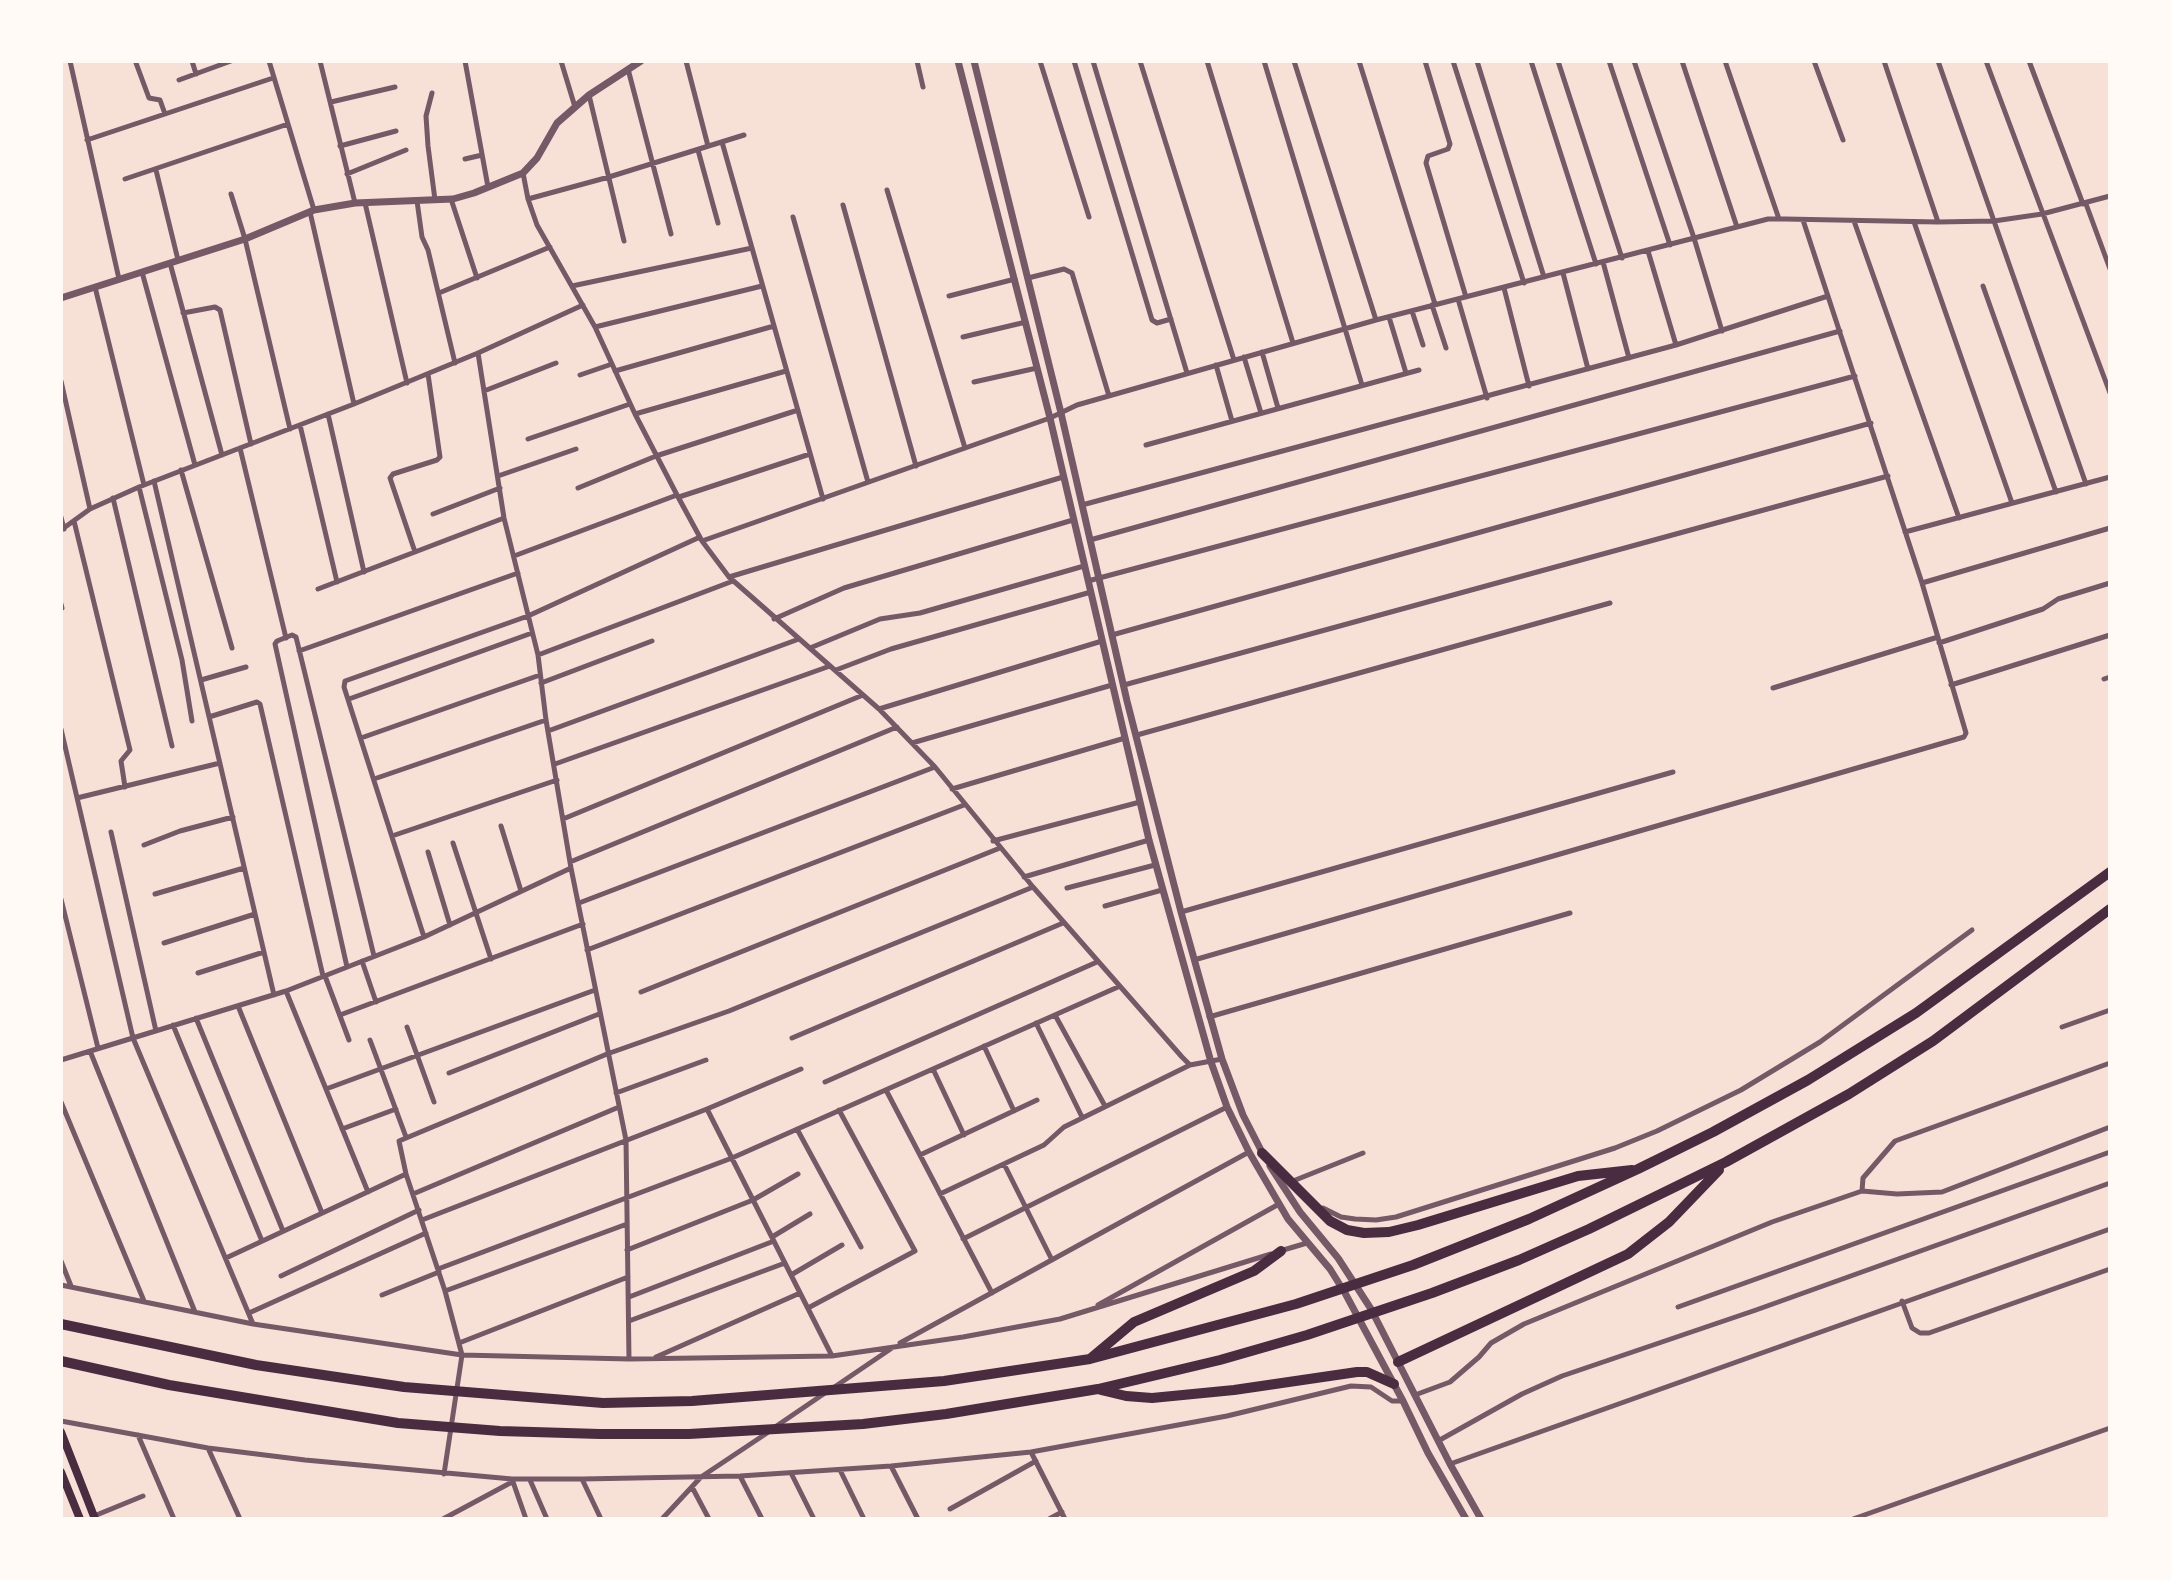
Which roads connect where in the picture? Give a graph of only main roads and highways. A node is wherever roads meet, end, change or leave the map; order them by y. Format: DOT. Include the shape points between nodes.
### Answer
graph roads {
  1 [pos="2110,872"];
  2 [pos="2110,909"];
  3 [pos="1262,1153"];
  4 [pos="1726,1162"];
  5 [pos="1638,1169"];
  6 [pos="1281,1251"];
  7 [pos="61,1324"];
  8 [pos="1090,1359"];
  9 [pos="61,1361"];
  10 [pos="1398,1362"];
  11 [pos="1394,1384"];
  12 [pos="1098,1389"];
  13 [pos="61,1432"];
  14 [pos="61,1472"];
  15 [pos="95,1518"];
  16 [pos="79,1519"];
  1 -- 5 [label="highway" via="1905,1019 1808,1080"];
  2 -- 4 [label="highway" via="1922,1048"];
  3 -- 5 [label="highway" via="1330,1221 1364,1233 1418,1225 1578,1176"];
  4 -- 10 [label="highway" via="1669,1222 1628,1254"];
  4 -- 12 [label="highway" via="1589,1229 1432,1293 1307,1335"];
  5 -- 8 [label="highway" via="1413,1265 1296,1304"];
  6 -- 8 [label="highway" via="1254,1271 1134,1322"];
  7 -- 8 [label="highway" via="256,1365 404,1387 603,1403 692,1401 944,1381"];
  9 -- 12 [label="highway" via="169,1385 398,1423 600,1434 690,1434 863,1423"];
  11 -- 12 [label="highway" via="1357,1372 1152,1398"];
  13 -- 15 [label="main road"];
  14 -- 16 [label="main road"];
}
